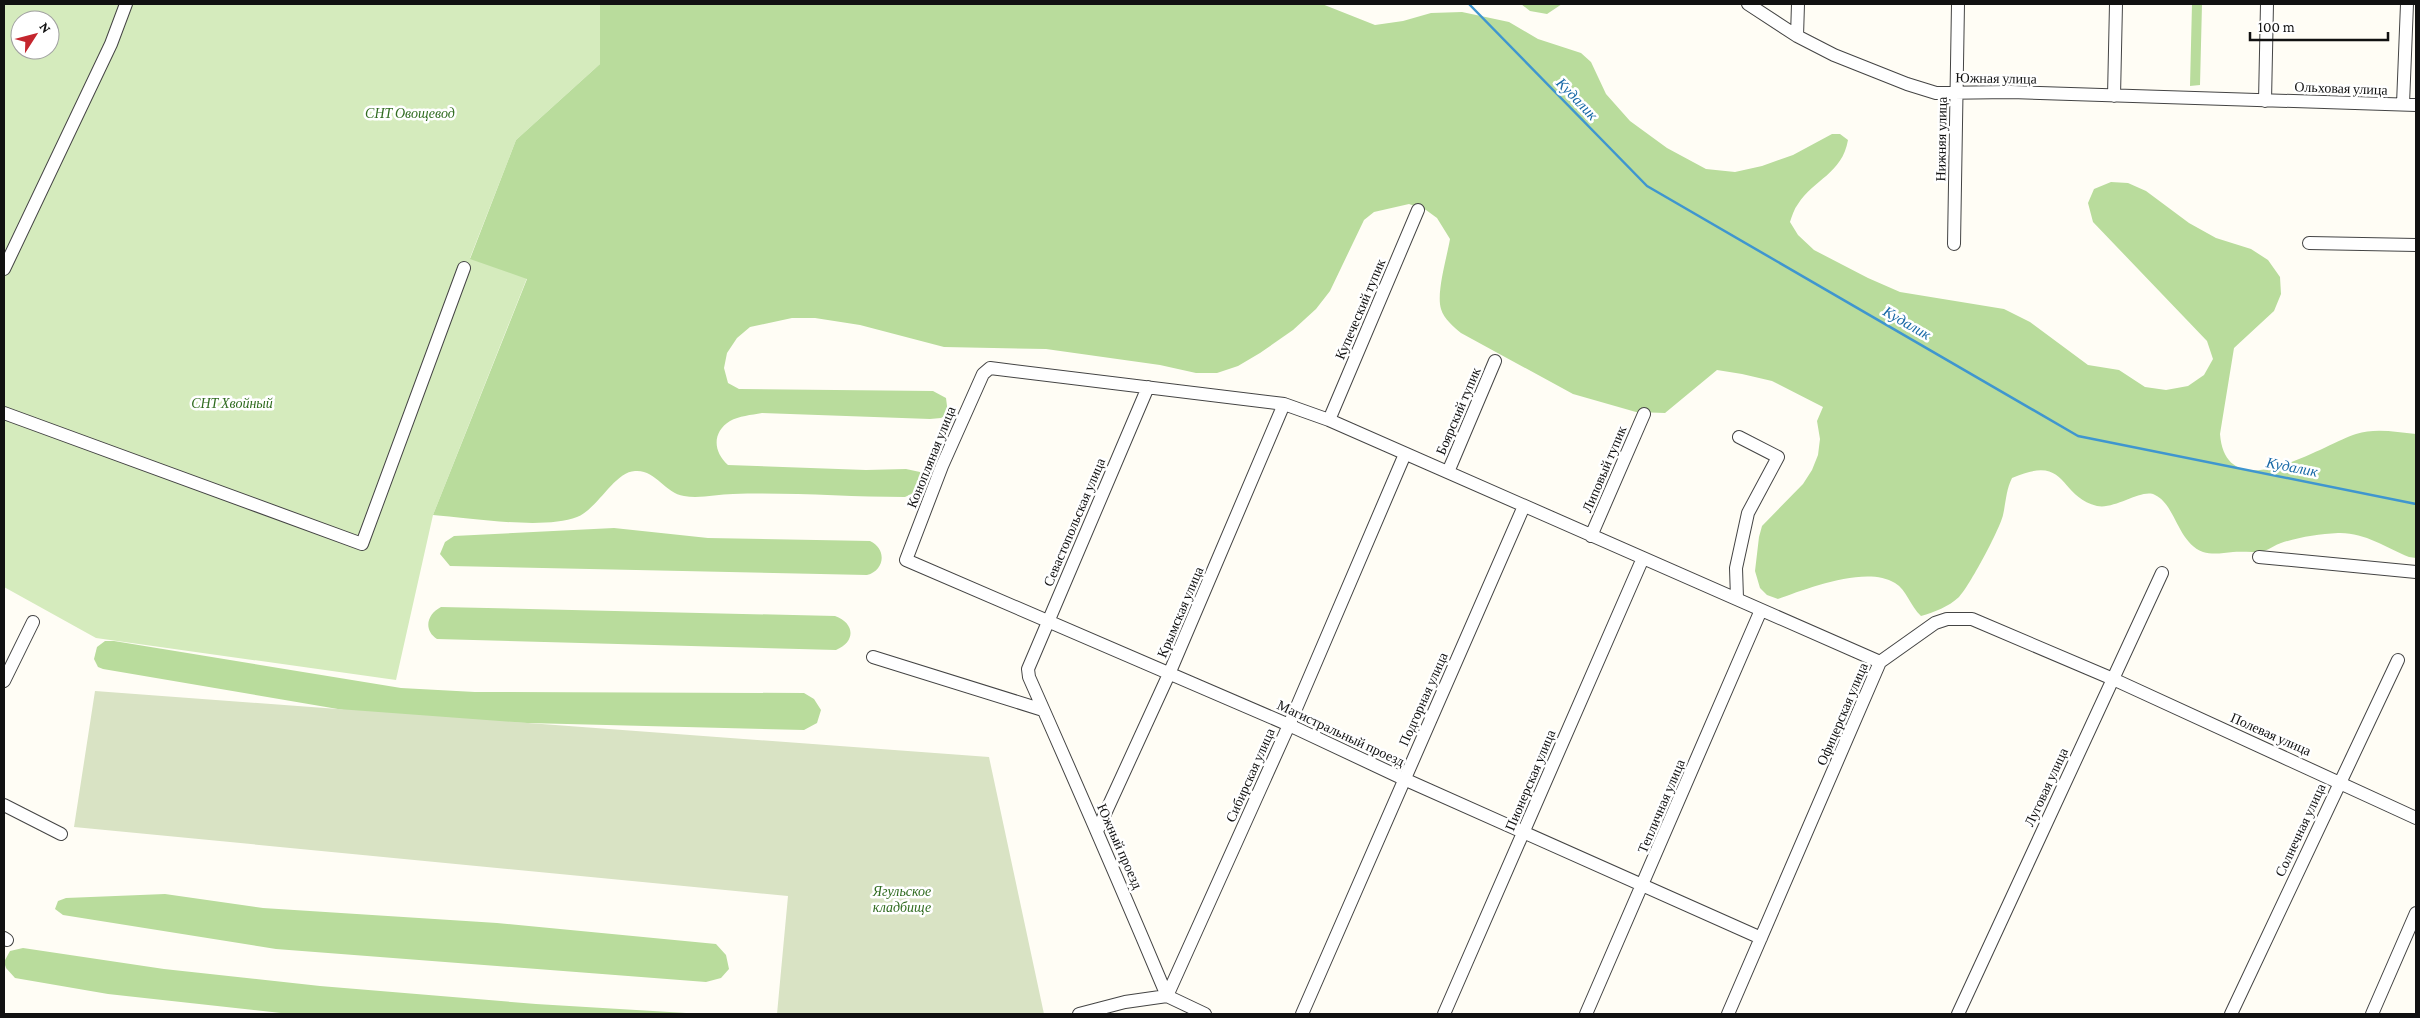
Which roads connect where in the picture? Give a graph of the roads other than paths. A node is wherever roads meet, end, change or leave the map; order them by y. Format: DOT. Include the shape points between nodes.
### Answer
graph roads {
  1 [pos="126,4"];
  2 [pos="1748,4"];
  3 [pos="1798,4"];
  4 [pos="1958,4"];
  5 [pos="2116,4"];
  6 [pos="2267,4"];
  7 [pos="2408,4"];
  8 [pos="1797,36"];
  9 [pos="1957,93"];
  10 [pos="2114,96"];
  11 [pos="2265,101"];
  12 [pos="2403,104"];
  13 [pos="2416,105"];
  14 [pos="1418,210"];
  15 [pos="2309,243"];
  16 [pos="1954,244"];
  17 [pos="2416,245"];
  18 [pos="464,268"];
  19 [pos="4,270"];
  20 [pos="1495,360"];
  21 [pos="1148,387"];
  22 [pos="1284,404"];
  23 [pos="4,413"];
  24 [pos="1644,414"];
  25 [pos="1329,420"];
  26 [pos="1739,437"];
  27 [pos="1404,454"];
  28 [pos="1448,472"];
  29 [pos="1524,506"];
  30 [pos="1591,536"];
  31 [pos="2259,557"];
  32 [pos="1643,558"];
  33 [pos="906,560"];
  34 [pos="2416,572"];
  35 [pos="2162,573"];
  36 [pos="1737,598"];
  37 [pos="1762,610"];
  38 [pos="33,622"];
  39 [pos="1047,622"];
  40 [pos="873,657"];
  41 [pos="2398,660"];
  42 [pos="1880,662"];
  43 [pos="1028,669"];
  44 [pos="5,674"];
  45 [pos="1169,674"];
  46 [pos="2113,680"];
  47 [pos="1043,710"];
  48 [pos="1289,725"];
  49 [pos="1404,780"];
  50 [pos="2339,782"];
  51 [pos="4,805"];
  52 [pos="2416,818"];
  53 [pos="1098,829"];
  54 [pos="1524,832"];
  55 [pos="61,834"];
  56 [pos="1644,885"];
  57 [pos="2416,913"];
  58 [pos="1762,938"];
  59 [pos="1167,996"];
  60 [pos="1079,1014"];
  61 [pos="1205,1014"];
  62 [pos="1302,1014"];
  63 [pos="1444,1014"];
  64 [pos="1586,1014"];
  65 [pos="1728,1014"];
  66 [pos="1958,1014"];
  67 [pos="2231,1014"];
  68 [pos="2372,1014"];
  1 -- 19 [label="street" via="111,44"];
  2 -- 8 [label="street, Южная улица"];
  3 -- 8 [label="street"];
  4 -- 9 [label="street, Нижняя улица"];
  5 -- 10 [label="street"];
  6 -- 11 [label="street"];
  7 -- 12 [label="street"];
  8 -- 9 [label="street, Южная улица" via="1834,55 1907,84 1936,93"];
  9 -- 10 [label="street, Южная улица"];
  9 -- 16 [label="street, Нижняя улица"];
  10 -- 11 [label="street, Южная улица"];
  11 -- 12 [label="street, Ольховая улица"];
  12 -- 13 [label="street, Ольховая улица"];
  14 -- 25 [label="street, Купеческий тупик"];
  15 -- 17 [label="street"];
  18 -- 23 [label="street" via="362,544"];
  20 -- 28 [label="street, Боярский тупик"];
  21 -- 22 [label="street"];
  21 -- 33 [label="street, Конопляная улица" via="988,369 974,392 942,466"];
  21 -- 39 [label="street, Севастопольская улица"];
  22 -- 25 [label="street"];
  22 -- 45 [label="street, Крымская улица"];
  24 -- 30 [label="street, Липовый тупик"];
  25 -- 27 [label="street"];
  26 -- 36 [label="street" via="1778,456 1748,512 1736,568"];
  27 -- 28 [label="street"];
  27 -- 48 [label="street, Сибирская улица"];
  28 -- 29 [label="street"];
  29 -- 30 [label="street"];
  29 -- 49 [label="street, Подгорная улица"];
  30 -- 32 [label="street"];
  31 -- 34 [label="street"];
  32 -- 36 [label="street"];
  32 -- 54 [label="street, Пионерская улица"];
  33 -- 39 [label="street, Магистральный проезд"];
  35 -- 46 [label="street, Луговая улица"];
  36 -- 37 [label="street"];
  37 -- 42 [label="street"];
  37 -- 56 [label="street, Тепличная улица"];
  38 -- 44 [label="street"];
  39 -- 43 [label="street, Севастопольская улица"];
  39 -- 45 [label="street, Магистральный проезд"];
  40 -- 47 [label="street"];
  41 -- 50 [label="street, Солнечная улица"];
  42 -- 46 [label="street, Офицерская улица" via="1935,623 1947,619 1972,619"];
  42 -- 58 [label="street, Офицерская улица"];
  43 -- 47 [label="street, Южный проезд"];
  45 -- 48 [label="street, Магистральный проезд"];
  45 -- 53 [label="street, Крымская улица"];
  46 -- 50 [label="street, Полевая улица"];
  46 -- 66 [label="street, Луговая улица"];
  47 -- 53 [label="street, Южный проезд"];
  48 -- 49 [label="street, Магистральный проезд"];
  48 -- 59 [label="street, Сибирская улица"];
  49 -- 54 [label="street, Магистральный проезд"];
  49 -- 62 [label="street, Подгорная улица"];
  50 -- 52 [label="street, Полевая улица"];
  50 -- 67 [label="street, Солнечная улица"];
  51 -- 55 [label="street"];
  53 -- 59 [label="street, Южный проезд"];
  54 -- 56 [label="street, Магистральный проезд"];
  54 -- 63 [label="street, Пионерская улица"];
  56 -- 58 [label="street, Магистральный проезд"];
  56 -- 64 [label="street, Тепличная улица"];
  57 -- 68 [label="street"];
  58 -- 65 [label="street, Офицерская улица"];
  59 -- 60 [label="street" via="1125,1002"];
  59 -- 61 [label="street"];
}
